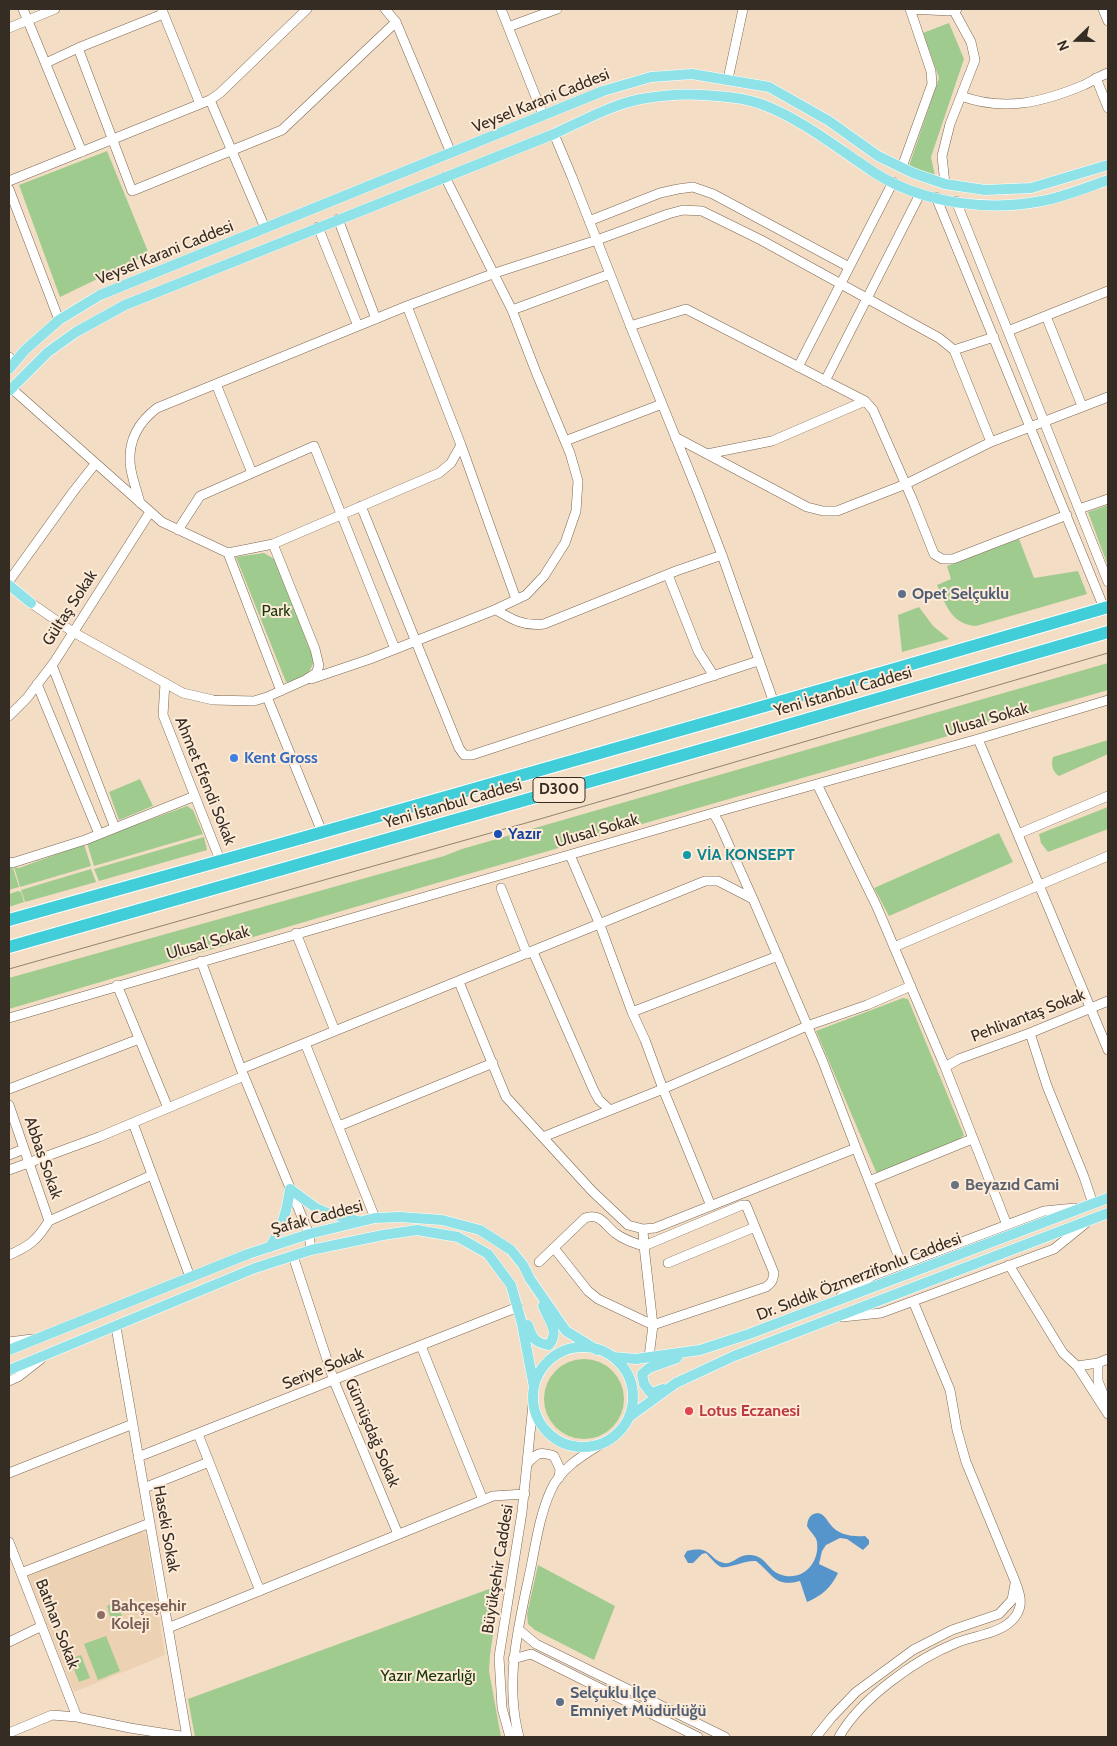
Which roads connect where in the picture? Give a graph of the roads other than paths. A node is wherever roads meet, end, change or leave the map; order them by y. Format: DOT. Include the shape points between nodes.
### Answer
graph roads {
  1 [pos="23,9"];
  2 [pos="56,9"];
  3 [pos="307,9"];
  4 [pos="385,9"];
  5 [pos="501,9"];
  6 [pos="558,9"];
  7 [pos="743,9"];
  8 [pos="910,9"];
  9 [pos="956,9"];
  10 [pos="1103,9"];
  11 [pos="163,11"];
  12 [pos="27,20"];
  13 [pos="1108,21"];
  14 [pos="396,22"];
  15 [pos="508,27"];
  16 [pos="9,28"];
  17 [pos="78,48"];
  18 [pos="46,63"];
  19 [pos="1108,73"];
  20 [pos="1096,78"];
  21 [pos="728,79"];
  22 [pos="960,96"];
  23 [pos="210,100"];
  24 [pos="200,104"];
  25 [pos="1108,108"];
  26 [pos="543,115"];
  27 [pos="554,134"];
  28 [pos="113,140"];
  29 [pos="232,151"];
  30 [pos="82,152"];
  31 [pos="451,153"];
  32 [pos="1108,165"];
  33 [pos="902,167"];
  34 [pos="446,177"];
  35 [pos="1108,180"];
  36 [pos="9,181"];
  37 [pos="893,182"];
  38 [pos="945,184"];
  39 [pos="9,189"];
  40 [pos="920,194"];
  41 [pos="936,198"];
  42 [pos="956,201"];
  43 [pos="338,219"];
  44 [pos="590,221"];
  45 [pos="318,227"];
  46 [pos="265,228"];
  47 [pos="597,240"];
  48 [pos="849,267"];
  49 [pos="494,272"];
  50 [pos="610,274"];
  51 [pos="841,283"];
  52 [pos="1108,291"];
  53 [pos="867,297"];
  54 [pos="407,306"];
  55 [pos="512,310"];
  56 [pos="1046,316"];
  57 [pos="376,318"];
  58 [pos="58,320"];
  59 [pos="358,326"];
  60 [pos="630,326"];
  61 [pos="1008,331"];
  62 [pos="994,337"];
  63 [pos="954,350"];
  64 [pos="11,362"];
  65 [pos="798,367"];
  66 [pos="825,381"];
  67 [pos="216,384"];
  68 [pos="10,389"];
  69 [pos="1108,396"];
  70 [pos="866,401"];
  71 [pos="662,404"];
  72 [pos="1082,406"];
  73 [pos="1044,421"];
  74 [pos="1030,428"];
  75 [pos="675,438"];
  76 [pos="565,441"];
  77 [pos="991,442"];
  78 [pos="461,444"];
  79 [pos="707,454"];
  80 [pos="95,464"];
  81 [pos="252,473"];
  82 [pos="906,484"];
  83 [pos="1108,499"];
  84 [pos="140,503"];
  85 [pos="361,506"];
  86 [pos="1079,509"];
  87 [pos="150,512"];
  88 [pos="342,514"];
  89 [pos="1067,515"];
  90 [pos="178,530"];
  91 [pos="273,544"];
  92 [pos="228,553"];
  93 [pos="722,555"];
  94 [pos="668,574"];
  95 [pos="9,581"];
  96 [pos="1108,582"];
  97 [pos="9,585"];
  98 [pos="9,591"];
  99 [pos="516,599"];
  100 [pos="31,603"];
  101 [pos="1106,607"];
  102 [pos="496,610"];
  103 [pos="73,632"];
  104 [pos="1108,632"];
  105 [pos="415,641"];
  106 [pos="395,649"];
  107 [pos="758,661"];
  108 [pos="52,665"];
  109 [pos="714,676"];
  110 [pos="306,680"];
  111 [pos="165,683"];
  112 [pos="37,684"];
  113 [pos="281,691"];
  114 [pos="267,697"];
  115 [pos="1108,700"];
  116 [pos="774,703"];
  117 [pos="9,716"];
  118 [pos="978,739"];
  119 [pos="817,784"];
  120 [pos="195,796"];
  121 [pos="1108,796"];
  122 [pos="712,813"];
  123 [pos="115,828"];
  124 [pos="322,832"];
  125 [pos="99,834"];
  126 [pos="1018,834"];
  127 [pos="570,855"];
  128 [pos="1108,856"];
  129 [pos="10,860"];
  130 [pos="220,860"];
  131 [pos="1040,885"];
  132 [pos="501,888"];
  133 [pos="753,899"];
  134 [pos="9,920"];
  135 [pos="600,925"];
  136 [pos="296,933"];
  137 [pos="9,947"];
  138 [pos="894,947"];
  139 [pos="530,953"];
  140 [pos="778,956"];
  141 [pos="201,961"];
  142 [pos="460,982"];
  143 [pos="117,986"];
  144 [pos="911,986"];
  145 [pos="1108,1002"];
  146 [pos="1091,1009"];
  147 [pos="632,1012"];
  148 [pos="9,1018"];
  149 [pos="808,1026"];
  150 [pos="334,1031"];
  151 [pos="1030,1033"];
  152 [pos="139,1039"];
  153 [pos="305,1043"];
  154 [pos="1108,1050"];
  155 [pos="493,1063"];
  156 [pos="945,1067"];
  157 [pos="242,1073"];
  158 [pos="9,1089"];
  159 [pos="663,1089"];
  160 [pos="9,1105"];
  161 [pos="168,1108"];
  162 [pos="610,1110"];
  163 [pos="133,1123"];
  164 [pos="339,1126"];
  165 [pos="543,1137"];
  166 [pos="972,1139"];
  167 [pos="856,1148"];
  168 [pos="24,1149"];
  169 [pos="9,1155"];
  170 [pos="29,1162"];
  171 [pos="9,1170"];
  172 [pos="152,1175"];
  173 [pos="869,1181"];
  174 [pos="290,1189"];
  175 [pos="1108,1198"];
  176 [pos="1089,1205"];
  177 [pos="710,1206"];
  178 [pos="1108,1213"];
  179 [pos="375,1218"];
  180 [pos="1091,1220"];
  181 [pos="49,1221"];
  182 [pos="362,1222"];
  183 [pos="1007,1225"];
  184 [pos="755,1226"];
  185 [pos="643,1229"];
  186 [pos="309,1234"];
  187 [pos="644,1246"];
  188 [pos="270,1247"];
  189 [pos="554,1248"];
  190 [pos="312,1250"];
  191 [pos="9,1255"];
  192 [pos="293,1256"];
  193 [pos="540,1262"];
  194 [pos="668,1263"];
  195 [pos="902,1265"];
  196 [pos="1009,1265"];
  197 [pos="190,1277"];
  198 [pos="532,1282"];
  199 [pos="914,1301"];
  200 [pos="832,1303"];
  201 [pos="518,1307"];
  202 [pos="834,1318"];
  203 [pos="653,1324"];
  204 [pos="116,1327"];
  205 [pos="39,1338"];
  206 [pos="9,1342"];
  207 [pos="421,1346"];
  208 [pos="9,1350"];
  209 [pos="597,1350"];
  210 [pos="700,1350"];
  211 [pos="44,1356"];
  212 [pos="614,1357"];
  213 [pos="650,1357"];
  214 [pos="1108,1359"];
  215 [pos="1098,1363"];
  216 [pos="1077,1366"];
  217 [pos="9,1370"];
  218 [pos="9,1381"];
  219 [pos="334,1381"];
  220 [pos="676,1383"];
  221 [pos="534,1387"];
  222 [pos="534,1404"];
  223 [pos="1108,1409"];
  224 [pos="1108,1414"];
  225 [pos="629,1416"];
  226 [pos="132,1424"];
  227 [pos="198,1434"];
  228 [pos="601,1444"];
  229 [pos="138,1457"];
  230 [pos="209,1462"];
  231 [pos="527,1464"];
  232 [pos="9,1473"];
  233 [pos="559,1478"];
  234 [pos="144,1488"];
  235 [pos="525,1494"];
  236 [pos="483,1500"];
  237 [pos="150,1523"];
  238 [pos="398,1534"];
  239 [pos="9,1542"];
  240 [pos="21,1573"];
  241 [pos="1015,1581"];
  242 [pos="260,1591"];
  243 [pos="42,1626"];
  244 [pos="168,1628"];
  245 [pos="518,1629"];
  246 [pos="9,1642"];
  247 [pos="536,1644"];
  248 [pos="530,1654"];
  249 [pos="513,1660"];
  250 [pos="77,1717"];
  251 [pos="9,1733"];
  252 [pos="187,1737"];
  253 [pos="510,1737"];
  254 [pos="519,1737"];
  255 [pos="698,1737"];
  256 [pos="725,1737"];
  257 [pos="816,1737"];
  258 [pos="839,1737"];
  1 -- 12 [label="street"];
  2 -- 12 [label="street"];
  3 -- 23 [label="street"];
  4 -- 14 [label="street"];
  5 -- 15 [label="street"];
  6 -- 15 [label="street"];
  7 -- 21 [label="street"];
  8 -- 9 [label="street"];
  8 -- 33 [label="street" via="931,71 932,84"];
  9 -- 22 [label="street" via="971,42 975,60"];
  10 -- 13 [label="street"];
  11 -- 17 [label="street"];
  11 -- 24 [label="street"];
  12 -- 16 [label="street"];
  12 -- 18 [label="street"];
  14 -- 29 [label="street" via="282,130"];
  14 -- 31 [label="street"];
  15 -- 26 [label="street"];
  17 -- 18 [label="street"];
  17 -- 28 [label="street"];
  18 -- 30 [label="street"];
  19 -- 20 [label="street"];
  20 -- 22 [label="street" via="1043,100 1012,104"];
  20 -- 25 [label="street"];
  21 -- 26 [label="main road, Veysel Karani Caddesi" via="692,74 651,77 602,91"];
  21 -- 33 [label="main road, Veysel Karani Caddesi" via="769,87 829,120 878,156"];
  22 -- 38 [label="street" via="942,156"];
  23 -- 24 [label="street"];
  23 -- 29 [label="street"];
  24 -- 28 [label="street"];
  26 -- 31 [label="main road, Veysel Karani Caddesi"];
  27 -- 34 [label="main road, Veysel Karani Caddesi"];
  27 -- 37 [label="main road, Veysel Karani Caddesi" via="640,99 676,94 732,97 761,104 789,117"];
  27 -- 44 [label="street"];
  28 -- 29 [label="street" via="132,191"];
  28 -- 30 [label="street"];
  29 -- 46 [label="street"];
  30 -- 36 [label="street"];
  31 -- 46 [label="main road, Veysel Karani Caddesi"];
  32 -- 38 [label="main road, Veysel Karani Caddesi" via="1031,188 985,190"];
  33 -- 38 [label="main road, Veysel Karani Caddesi"];
  34 -- 43 [label="main road, Veysel Karani Caddesi"];
  34 -- 49 [label="street"];
  35 -- 42 [label="main road, Veysel Karani Caddesi" via="1047,200 1020,204"];
  37 -- 40 [label="main road, Veysel Karani Caddesi"];
  37 -- 48 [label="street"];
  39 -- 58 [label="street"];
  40 -- 41 [label="main road, Veysel Karani Caddesi"];
  40 -- 53 [label="street"];
  41 -- 42 [label="main road, Veysel Karani Caddesi"];
  41 -- 62 [label="street"];
  42 -- 61 [label="street"];
  43 -- 45 [label="main road, Veysel Karani Caddesi"];
  43 -- 57 [label="street"];
  44 -- 47 [label="street"];
  44 -- 48 [label="street" via="660,193 693,187 714,194"];
  45 -- 59 [label="street"];
  45 -- 68 [label="main road, Veysel Karani Caddesi" via="100,318 48,352"];
  46 -- 58 [label="main road, Veysel Karani Caddesi" via="100,295"];
  47 -- 49 [label="street"];
  47 -- 50 [label="street"];
  47 -- 51 [label="street" via="682,210 702,211"];
  48 -- 51 [label="street"];
  49 -- 54 [label="street"];
  49 -- 55 [label="street"];
  50 -- 55 [label="street"];
  50 -- 60 [label="street"];
  51 -- 53 [label="street"];
  51 -- 65 [label="street"];
  52 -- 56 [label="street"];
  53 -- 63 [label="street"];
  53 -- 66 [label="street"];
  54 -- 57 [label="street"];
  54 -- 78 [label="street"];
  55 -- 76 [label="street"];
  56 -- 61 [label="street"];
  56 -- 72 [label="street"];
  57 -- 59 [label="street"];
  58 -- 64 [label="main road, Veysel Karani Caddesi"];
  59 -- 67 [label="street"];
  60 -- 65 [label="street" via="686,310"];
  60 -- 71 [label="street"];
  61 -- 73 [label="street"];
  62 -- 63 [label="street"];
  62 -- 74 [label="street"];
  63 -- 77 [label="street"];
  65 -- 66 [label="street"];
  66 -- 70 [label="street"];
  67 -- 81 [label="street"];
  67 -- 84 [label="street" via="157,408 141,424 133,438 130,462"];
  68 -- 80 [label="street"];
  69 -- 72 [label="street"];
  70 -- 79 [label="street" via="772,441"];
  70 -- 82 [label="street"];
  71 -- 75 [label="street"];
  71 -- 76 [label="street"];
  72 -- 73 [label="street"];
  73 -- 74 [label="street"];
  73 -- 86 [label="street"];
  74 -- 77 [label="street"];
  74 -- 89 [label="street"];
  75 -- 79 [label="street"];
  75 -- 93 [label="street"];
  76 -- 99 [label="street" via="578,481 576,511 565,543 544,576"];
  77 -- 82 [label="street"];
  78 -- 85 [label="street" via="451,463 439,473"];
  78 -- 99 [label="street"];
  79 -- 82 [label="street" via="807,507 824,511 837,511"];
  80 -- 84 [label="street"];
  80 -- 95 [label="street"];
  81 -- 88 [label="street" via="314,446"];
  81 -- 90 [label="street" via="200,496"];
  82 -- 89 [label="street" via="934,554 942,559 953,559"];
  83 -- 86 [label="street"];
  84 -- 87 [label="street"];
  85 -- 88 [label="street"];
  85 -- 105 [label="street"];
  86 -- 96 [label="street"];
  87 -- 90 [label="street"];
  87 -- 103 [label="street, Gültaş Sokak"];
  88 -- 91 [label="street"];
  88 -- 106 [label="street"];
  89 -- 101 [label="street"];
  90 -- 92 [label="street"];
  91 -- 92 [label="street"];
  91 -- 110 [label="street" via="316,649 319,666 316,673"];
  92 -- 113 [label="street"];
  93 -- 94 [label="street"];
  93 -- 107 [label="street"];
  94 -- 102 [label="street" via="544,624 515,621"];
  94 -- 109 [label="street" via="698,651"];
  97 -- 100 [label="main road"];
  98 -- 100 [label="main road"];
  99 -- 102 [label="street"];
  100 -- 103 [label="street"];
  101 -- 116 [label="highway, Yeni İstanbul Caddesi / D300"];
  102 -- 105 [label="street"];
  103 -- 108 [label="street, Gültaş Sokak"];
  103 -- 111 [label="street"];
  104 -- 137 [label="highway, Yeni İstanbul Caddesi / D300"];
  105 -- 106 [label="street"];
  105 -- 109 [label="street" via="458,748 467,756"];
  106 -- 110 [label="street"];
  107 -- 109 [label="street"];
  107 -- 116 [label="street"];
  108 -- 112 [label="street, Gültaş Sokak"];
  108 -- 123 [label="street"];
  110 -- 113 [label="street"];
  111 -- 114 [label="street" via="183,694 213,700 254,701"];
  111 -- 120 [label="street, Ahmet Efendi Sokak" via="163,715"];
  112 -- 117 [label="street, Gültaş Sokak"];
  112 -- 125 [label="street"];
  113 -- 114 [label="street"];
  114 -- 124 [label="street"];
  115 -- 118 [label="street, Ulusal Sokak"];
  116 -- 124 [label="highway, Yeni İstanbul Caddesi / D300"];
  118 -- 119 [label="street, Ulusal Sokak"];
  118 -- 126 [label="street"];
  119 -- 122 [label="street, Ulusal Sokak"];
  119 -- 138 [label="street"];
  120 -- 123 [label="street"];
  120 -- 130 [label="street, Ahmet Efendi Sokak"];
  121 -- 126 [label="street"];
  122 -- 127 [label="street, Ulusal Sokak"];
  122 -- 133 [label="street"];
  123 -- 125 [label="street"];
  124 -- 130 [label="highway, Yeni İstanbul Caddesi / D300"];
  125 -- 129 [label="street"];
  126 -- 131 [label="street"];
  127 -- 135 [label="street"];
  127 -- 136 [label="street, Ulusal Sokak"];
  128 -- 131 [label="street"];
  130 -- 134 [label="highway, Yeni İstanbul Caddesi / D300"];
  131 -- 138 [label="street"];
  131 -- 146 [label="street"];
  132 -- 139 [label="street"];
  133 -- 135 [label="street" via="718,882 705,881"];
  133 -- 140 [label="street"];
  135 -- 139 [label="street"];
  135 -- 147 [label="street"];
  136 -- 141 [label="street, Ulusal Sokak"];
  136 -- 150 [label="street"];
  138 -- 144 [label="street"];
  139 -- 142 [label="street"];
  139 -- 162 [label="street" via="594,1091"];
  140 -- 147 [label="street"];
  140 -- 149 [label="street"];
  141 -- 143 [label="street, Ulusal Sokak"];
  141 -- 157 [label="street"];
  142 -- 150 [label="street"];
  142 -- 155 [label="street"];
  143 -- 148 [label="street, Ulusal Sokak"];
  143 -- 152 [label="street"];
  144 -- 149 [label="street"];
  144 -- 156 [label="street"];
  145 -- 146 [label="street, Pehlivantaş Sokak"];
  146 -- 151 [label="street, Pehlivantaş Sokak"];
  146 -- 154 [label="street"];
  147 -- 159 [label="street"];
  149 -- 159 [label="street"];
  149 -- 167 [label="street"];
  150 -- 153 [label="street"];
  151 -- 156 [label="street, Pehlivantaş Sokak"];
  151 -- 176 [label="street" via="1047,1086 1084,1178"];
  152 -- 158 [label="street"];
  152 -- 161 [label="street"];
  153 -- 157 [label="street"];
  153 -- 164 [label="street"];
  155 -- 164 [label="street"];
  155 -- 165 [label="street" via="506,1097"];
  156 -- 166 [label="street"];
  157 -- 161 [label="street"];
  157 -- 174 [label="street"];
  159 -- 162 [label="street"];
  159 -- 177 [label="street"];
  160 -- 168 [label="street, Abbas Sokak"];
  161 -- 163 [label="street"];
  162 -- 165 [label="street"];
  163 -- 170 [label="street"];
  163 -- 172 [label="street"];
  164 -- 179 [label="street"];
  165 -- 185 [label="street" via="628,1225"];
  166 -- 173 [label="street"];
  166 -- 183 [label="street"];
  167 -- 173 [label="street"];
  167 -- 177 [label="street"];
  168 -- 169 [label="street"];
  168 -- 170 [label="street, Abbas Sokak"];
  170 -- 171 [label="street"];
  170 -- 181 [label="street, Abbas Sokak"];
  172 -- 181 [label="street"];
  172 -- 197 [label="street"];
  173 -- 195 [label="street"];
  174 -- 182 [label="main road" via="316,1208"];
  174 -- 186 [label="street"];
  174 -- 188 [label="main road" via="287,1211"];
  175 -- 176 [label="main road, Dr. Sıddık Özmerzifonlu Caddesi"];
  176 -- 183 [label="street" via="1044,1211"];
  176 -- 200 [label="main road, Dr. Sıddık Özmerzifonlu Caddesi"];
  177 -- 185 [label="street" via="655,1228"];
  178 -- 180 [label="main road, Dr. Sıddık Özmerzifonlu Caddesi"];
  179 -- 182 [label="main road, Şafak Caddesi"];
  179 -- 198 [label="main road, Şafak Caddesi" via="442,1220 480,1230 511,1250"];
  180 -- 196 [label="street" via="1054,1248"];
  180 -- 202 [label="main road, Dr. Sıddık Özmerzifonlu Caddesi"];
  181 -- 191 [label="street" via="32,1244"];
  182 -- 186 [label="main road, Şafak Caddesi"];
  183 -- 195 [label="street"];
  184 -- 187 [label="street" via="748,1208 742,1205"];
  184 -- 194 [label="street"];
  184 -- 203 [label="street" via="774,1273 771,1284"];
  185 -- 187 [label="street"];
  186 -- 188 [label="main road, Şafak Caddesi"];
  186 -- 190 [label="street"];
  187 -- 189 [label="street" via="630,1242 601,1219 592,1216 585,1218"];
  187 -- 203 [label="street"];
  188 -- 197 [label="main road, Şafak Caddesi"];
  189 -- 193 [label="street"];
  189 -- 203 [label="street" via="598,1299"];
  190 -- 192 [label="main road, Şafak Caddesi"];
  190 -- 201 [label="main road, Şafak Caddesi" via="417,1230 458,1237 488,1254 511,1285"];
  192 -- 204 [label="main road, Şafak Caddesi" via="255,1268"];
  192 -- 219 [label="street, Gümüşdağ Sokak"];
  195 -- 200 [label="street" via="872,1276"];
  196 -- 199 [label="street"];
  196 -- 216 [label="street" via="1063,1353"];
  197 -- 205 [label="main road, Şafak Caddesi"];
  198 -- 201 [label="main road" via="554,1330 549,1345 538,1343 532,1337"];
  198 -- 209 [label="main road, Şafak Caddesi" via="566,1331"];
  199 -- 202 [label="street" via="881,1313"];
  199 -- 241 [label="street" via="950,1390 966,1462"];
  200 -- 210 [label="main road, Dr. Sıddık Özmerzifonlu Caddesi"];
  201 -- 207 [label="street, Seriye Sokak"];
  201 -- 221 [label="main road, Şafak Caddesi"];
  202 -- 220 [label="main road, Dr. Sıddık Özmerzifonlu Caddesi" via="734,1356"];
  203 -- 213 [label="street"];
  204 -- 211 [label="main road, Şafak Caddesi"];
  204 -- 226 [label="street, Haseki Sokak"];
  205 -- 206 [label="street"];
  205 -- 208 [label="main road, Şafak Caddesi"];
  207 -- 219 [label="street, Seriye Sokak"];
  207 -- 236 [label="street"];
  209 -- 212 [label="main road"];
  209 -- 221 [label="main road" via="584,1347 567,1350 552,1358 540,1371"];
  210 -- 213 [label="main road, Dr. Sıddık Özmerzifonlu Caddesi"];
  210 -- 220 [label="main road" via="649,1368 642,1374 650,1392"];
  211 -- 217 [label="main road, Şafak Caddesi"];
  211 -- 218 [label="street"];
  212 -- 213 [label="main road, Dr. Sıddık Özmerzifonlu Caddesi"];
  212 -- 225 [label="main road" via="630,1382 633,1397"];
  214 -- 215 [label="street"];
  215 -- 216 [label="street"];
  215 -- 223 [label="street" via="1098,1381"];
  216 -- 224 [label="street"];
  219 -- 227 [label="street, Seriye Sokak"];
  219 -- 238 [label="street, Gümüşdağ Sokak"];
  220 -- 225 [label="main road, Dr. Sıddık Özmerzifonlu Caddesi"];
  221 -- 222 [label="main road"];
  222 -- 228 [label="main road" via="546,1431 558,1440 572,1446"];
  222 -- 231 [label="street, Büyükşehir Caddesi"];
  225 -- 228 [label="main road" via="614,1436"];
  226 -- 229 [label="street, Haseki Sokak"];
  226 -- 232 [label="street"];
  227 -- 229 [label="street, Seriye Sokak"];
  227 -- 230 [label="street"];
  228 -- 233 [label="street, Büyükşehir Caddesi" via="569,1464"];
  229 -- 234 [label="street, Haseki Sokak"];
  230 -- 234 [label="street"];
  230 -- 242 [label="street"];
  231 -- 233 [label="street" via="542,1452 554,1456 560,1468"];
  231 -- 235 [label="street, Büyükşehir Caddesi"];
  233 -- 245 [label="street, Büyükşehir Caddesi" via="551,1489 541,1518"];
  234 -- 237 [label="street, Haseki Sokak"];
  235 -- 236 [label="street" via="493,1496"];
  235 -- 253 [label="street, Büyükşehir Caddesi" via="499,1657 502,1708"];
  236 -- 238 [label="street"];
  237 -- 240 [label="street"];
  237 -- 244 [label="street, Haseki Sokak"];
  238 -- 242 [label="street"];
  239 -- 240 [label="street, Batıhan Sokak"];
  240 -- 243 [label="street, Batıhan Sokak"];
  241 -- 257 [label="street" via="1012,1600 999,1614 952,1630 913,1650 856,1692"];
  241 -- 258 [label="street" via="1020,1610 1009,1623 919,1661 867,1703"];
  242 -- 244 [label="street"];
  243 -- 246 [label="street"];
  243 -- 250 [label="street, Batıhan Sokak"];
  244 -- 252 [label="street, Haseki Sokak"];
  245 -- 247 [label="street"];
  245 -- 249 [label="street, Büyükşehir Caddesi"];
  247 -- 248 [label="street"];
  247 -- 256 [label="street"];
  248 -- 249 [label="street"];
  248 -- 255 [label="street"];
  249 -- 254 [label="street, Büyükşehir Caddesi" via="513,1711"];
  250 -- 251 [label="street" via="52,1715"];
  250 -- 252 [label="street"];
}
